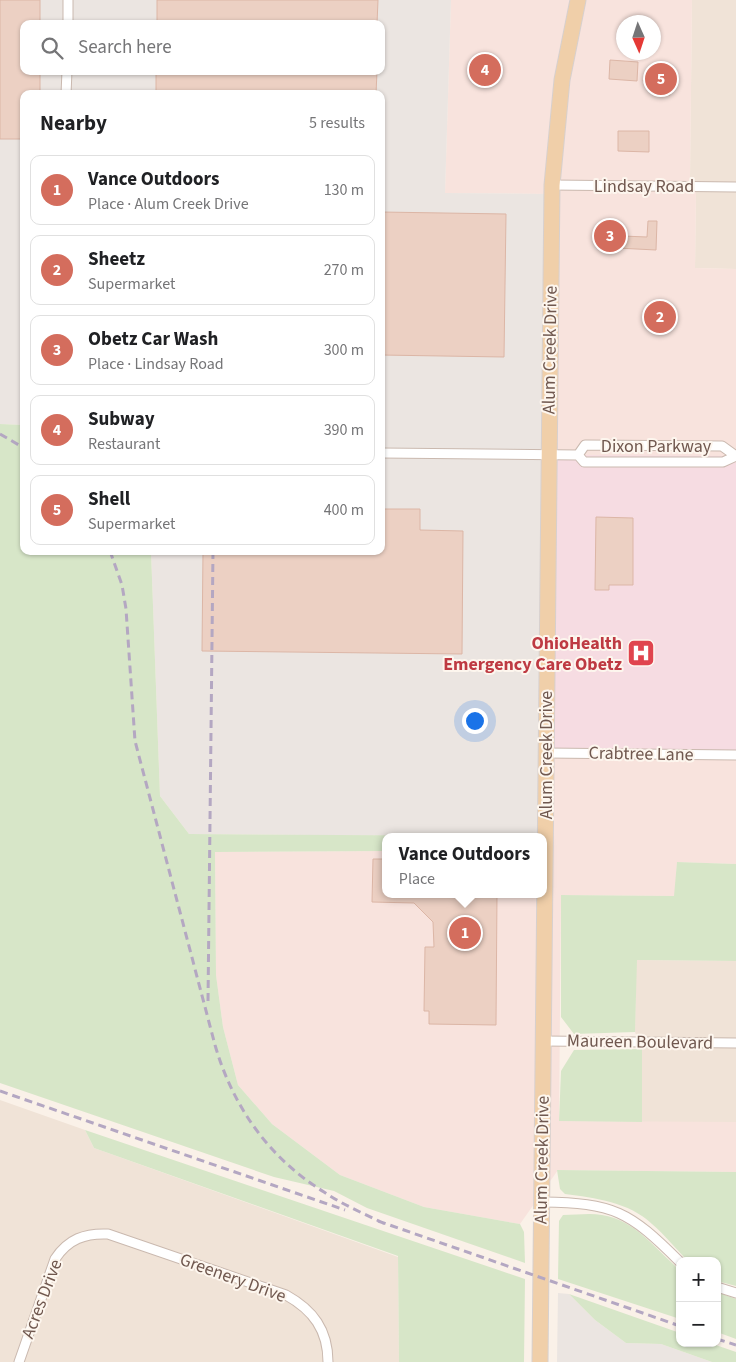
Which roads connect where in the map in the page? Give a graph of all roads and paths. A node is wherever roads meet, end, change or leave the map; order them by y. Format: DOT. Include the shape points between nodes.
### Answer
graph roads {
  1 [pos="68,0"];
  2 [pos="578,0"];
  3 [pos="68,20"];
  4 [pos="67,75"];
  5 [pos="66,90"];
  6 [pos="552,185"];
  7 [pos="736,187"];
  8 [pos="385,453"];
  9 [pos="548,455"];
  10 [pos="578,455"];
  11 [pos="736,456"];
  12 [pos="546,753"];
  13 [pos="736,754"];
  14 [pos="545,833"];
  15 [pos="545,898"];
  16 [pos="544,1041"];
  17 [pos="736,1043"];
  18 [pos="542,1202"];
  19 [pos="101,1234"];
  20 [pos="676,1258"];
  21 [pos="721,1287"];
  22 [pos="736,1293"];
  23 [pos="19,1362"];
  24 [pos="328,1362"];
  25 [pos="540,1362"];
  1 -- 3 [label="street"];
  2 -- 6 [label="main road, Alum Creek Drive" via="562,80"];
  4 -- 5 [label="street"];
  6 -- 7 [label="street, Lindsay Road"];
  6 -- 9 [label="main road, Alum Creek Drive"];
  8 -- 9 [label="street, Dixon Parkway"];
  9 -- 10 [label="street, Dixon Parkway"];
  9 -- 12 [label="main road, Alum Creek Drive"];
  10 -- 11 [label="street, Dixon Parkway" via="584,462 682,463 723,462"];
  10 -- 11 [label="street, Dixon Parkway" via="586,446 722,446"];
  12 -- 13 [label="street, Crabtree Lane"];
  12 -- 14 [label="main road, Alum Creek Drive"];
  15 -- 16 [label="main road, Alum Creek Drive"];
  16 -- 17 [label="street, Maureen Boulevard"];
  16 -- 18 [label="main road, Alum Creek Drive"];
  18 -- 20 [label="street" via="578,1202 621,1213 644,1227"];
  18 -- 25 [label="main road, Alum Creek Drive"];
  19 -- 23 [label="street, Acres Drive" via="76,1239 55,1259"];
  19 -- 24 [label="street, Greenery Drive" via="286,1295 318,1321 327,1346"];
  21 -- 22 [label="street"];
}
